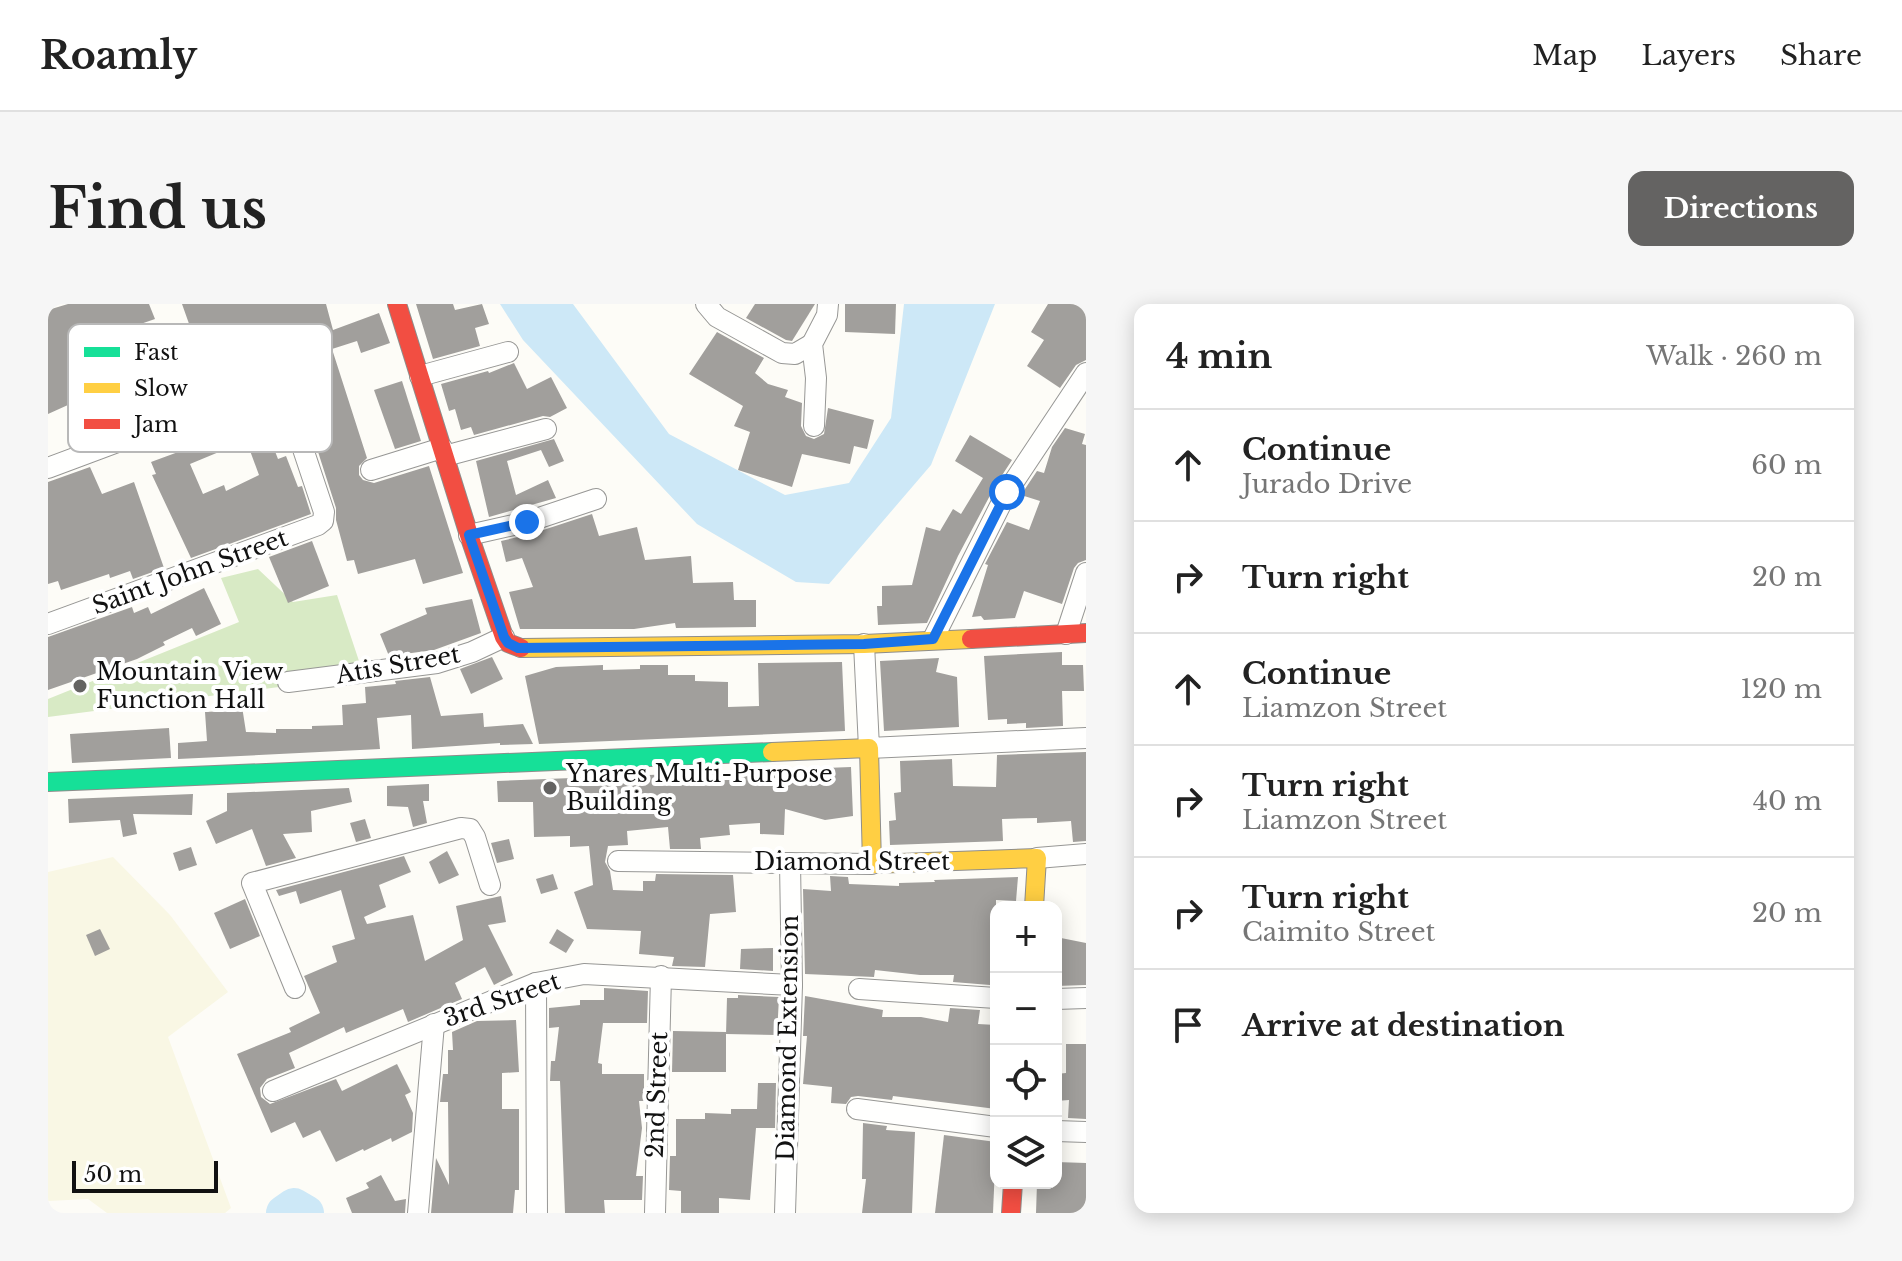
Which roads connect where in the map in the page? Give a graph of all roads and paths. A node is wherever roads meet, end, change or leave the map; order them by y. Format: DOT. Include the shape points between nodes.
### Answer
graph roads {
  1 [pos="397,304"];
  2 [pos="706,304"];
  3 [pos="828,304"];
  4 [pos="812,344"];
  5 [pos="508,352"];
  6 [pos="1086,373"];
  7 [pos="420,376"];
  8 [pos="814,426"];
  9 [pos="546,429"];
  10 [pos="91,452"];
  11 [pos="304,452"];
  12 [pos="444,452"];
  13 [pos="48,468"];
  14 [pos="371,470"];
  15 [pos="596,499"];
  16 [pos="469,535"];
  17 [pos="1086,573"];
  18 [pos="48,624"];
  19 [pos="1076,634"];
  20 [pos="504,637"];
  21 [pos="933,639"];
  22 [pos="864,644"];
  23 [pos="288,682"];
  24 [pos="1086,738"];
  25 [pos="869,748"];
  26 [pos="48,782"];
  27 [pos="1086,854"];
  28 [pos="1037,858"];
  29 [pos="618,861"];
  30 [pos="790,863"];
  31 [pos="872,864"];
  32 [pos="490,885"];
  33 [pos="1034,901"];
  34 [pos="661,976"];
  35 [pos="536,983"];
  36 [pos="792,985"];
  37 [pos="295,988"];
  38 [pos="859,989"];
  39 [pos="990,998"];
  40 [pos="1086,998"];
  41 [pos="1062,999"];
  42 [pos="434,1024"];
  43 [pos="273,1091"];
  44 [pos="857,1109"];
  45 [pos="990,1126"];
  46 [pos="1062,1131"];
  47 [pos="1086,1132"];
  48 [pos="1013,1189"];
  49 [pos="418,1213"];
  50 [pos="537,1213"];
  51 [pos="655,1213"];
  52 [pos="785,1213"];
  53 [pos="1011,1213"];
  1 -- 7 [label="street"];
  2 -- 4 [label="street" via="717,317 782,353 795,354"];
  3 -- 4 [label="street"];
  4 -- 8 [label="street"];
  5 -- 7 [label="street"];
  6 -- 21 [label="street" via="1007,492"];
  7 -- 12 [label="street"];
  9 -- 12 [label="street"];
  10 -- 13 [label="street, Saint John Street"];
  11 -- 18 [label="street, Saint John Street" via="324,512 318,525"];
  12 -- 14 [label="street"];
  12 -- 16 [label="street"];
  15 -- 16 [label="street"];
  16 -- 20 [label="street"];
  17 -- 19 [label="street"];
  19 -- 21 [label="street"];
  20 -- 22 [label="street" via="518,648"];
  20 -- 23 [label="street, Atis Street" via="437,663"];
  21 -- 22 [label="street"];
  22 -- 25 [label="street"];
  24 -- 25 [label="street"];
  25 -- 26 [label="street"];
  25 -- 31 [label="street"];
  27 -- 28 [label="street, Diamond Street"];
  28 -- 31 [label="street, Diamond Street"];
  28 -- 33 [label="street"];
  29 -- 30 [label="street, Diamond Street"];
  30 -- 31 [label="street, Diamond Street"];
  30 -- 36 [label="street, Diamond Extension"];
  32 -- 37 [label="street" via="475,837 470,829 461,828 252,883"];
  34 -- 35 [label="street, 3rd Street" via="584,974"];
  34 -- 36 [label="street, 3rd Street"];
  34 -- 51 [label="street, 2nd Street"];
  35 -- 42 [label="street, 3rd Street"];
  35 -- 50 [label="street"];
  36 -- 52 [label="street, Diamond Extension"];
  38 -- 39 [label="street"];
  40 -- 41 [label="street"];
  42 -- 43 [label="street, 3rd Street"];
  42 -- 49 [label="street"];
  44 -- 45 [label="street"];
  46 -- 47 [label="street"];
  48 -- 53 [label="street"];
}
